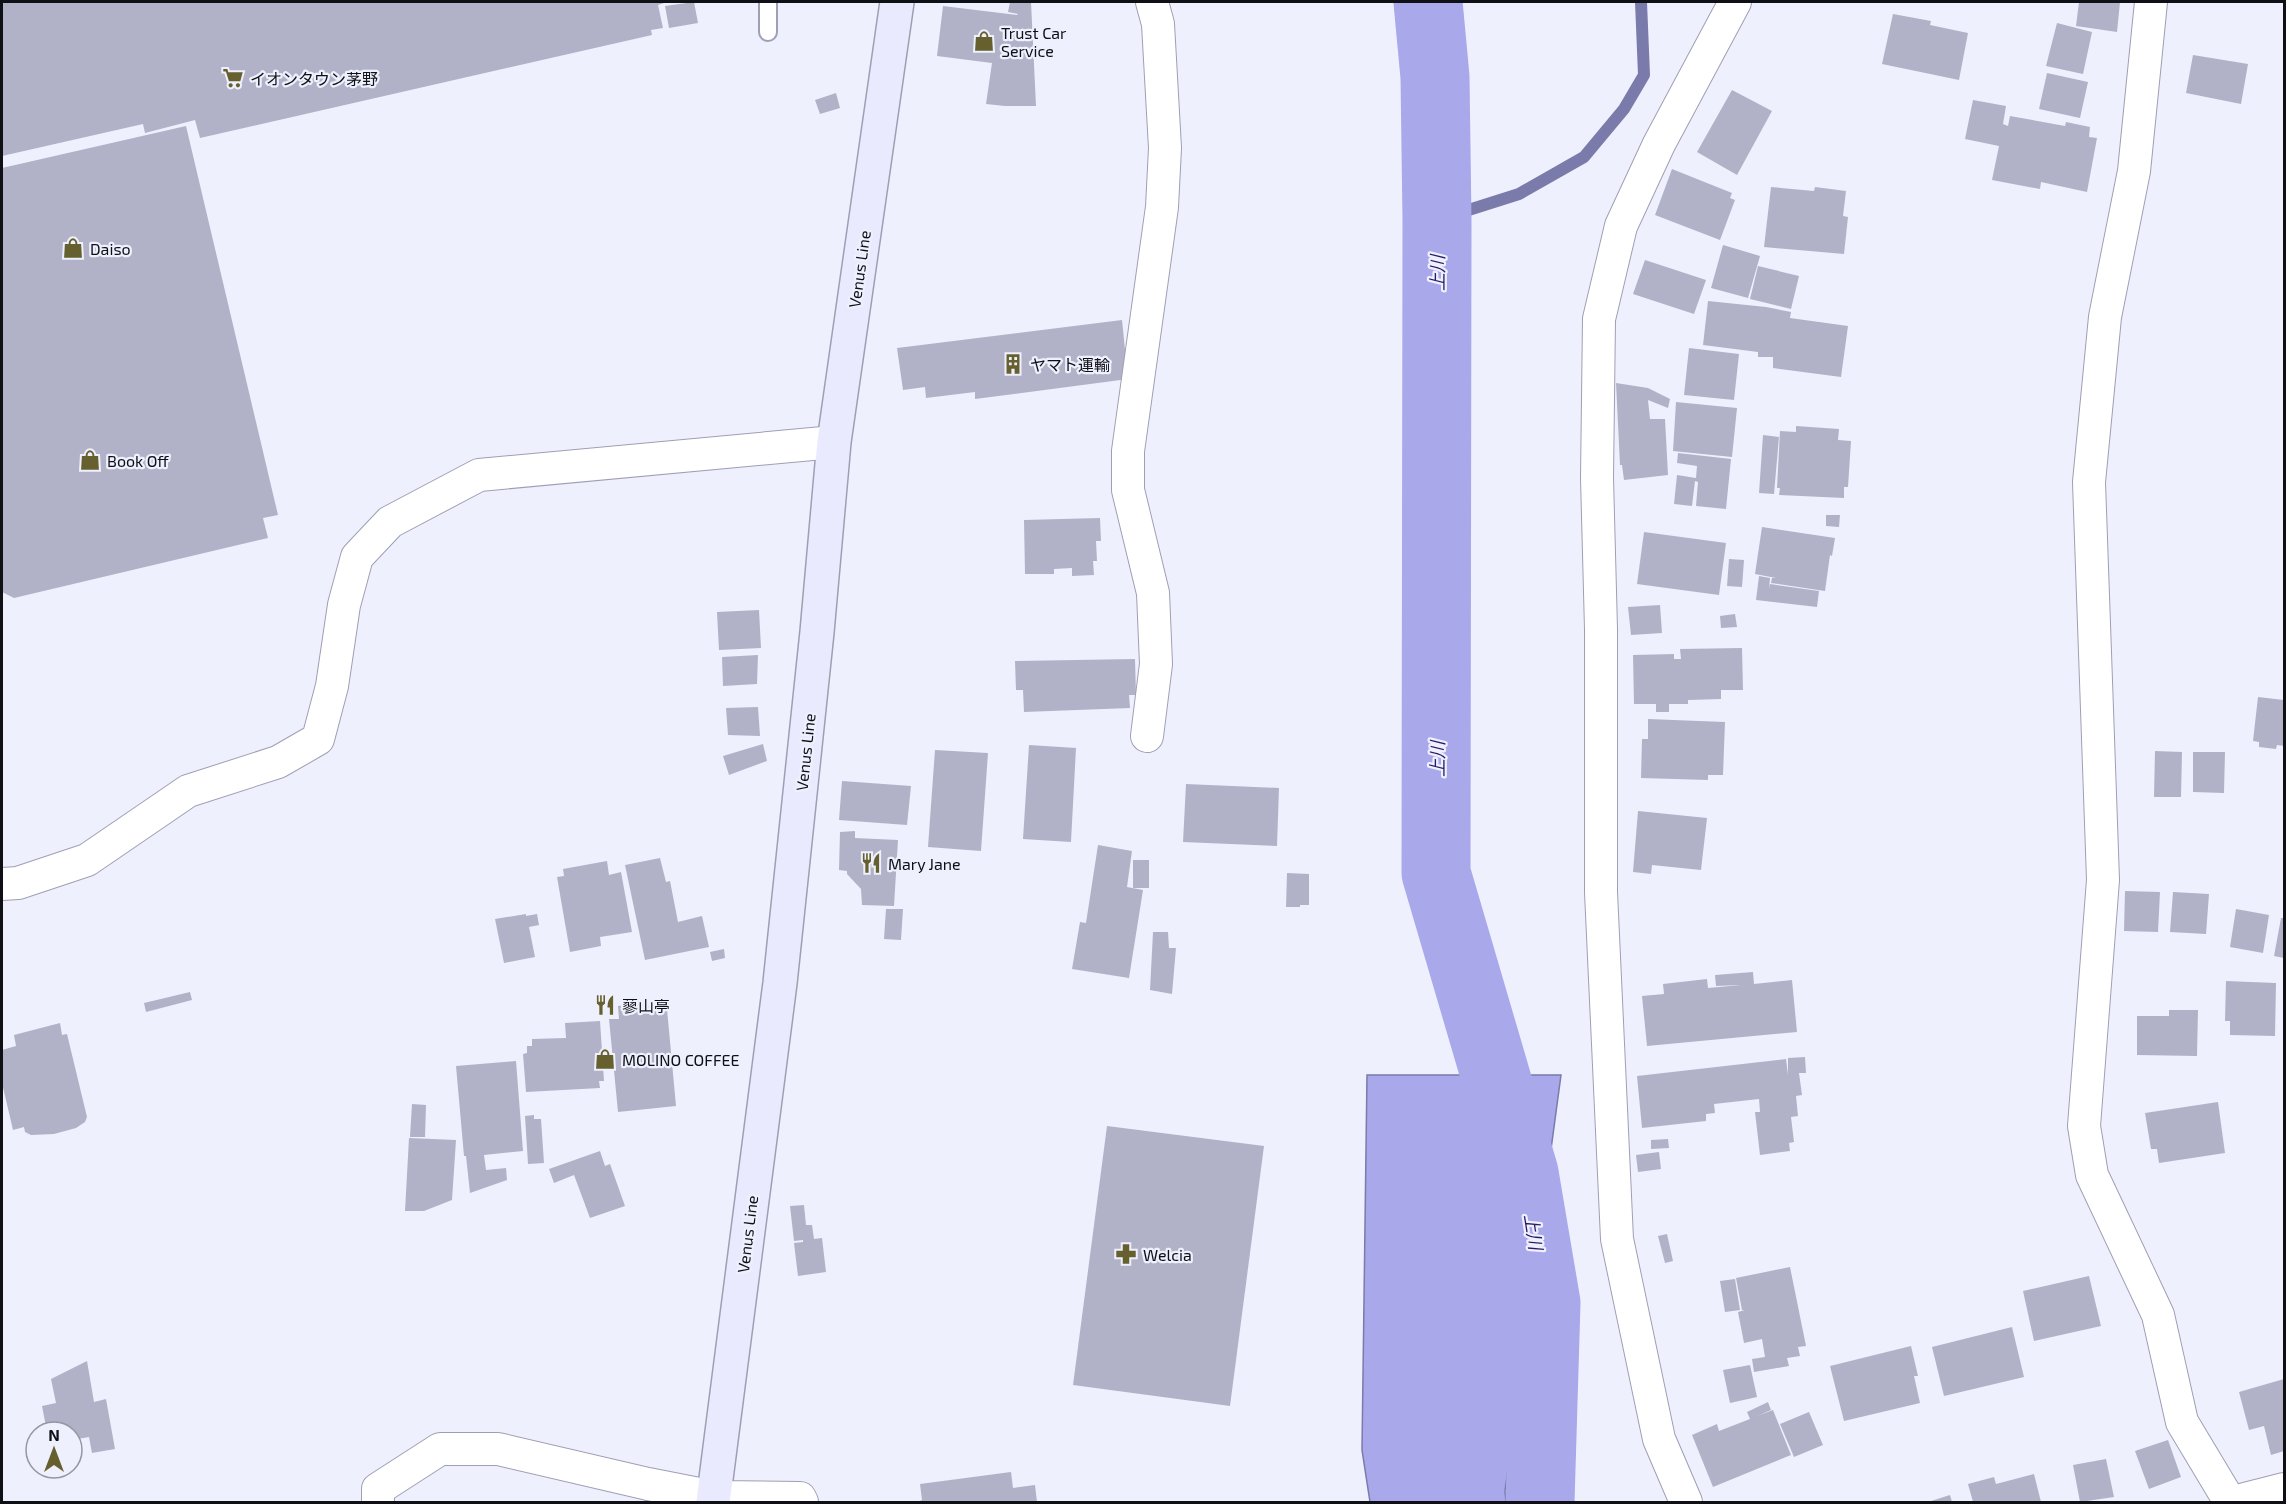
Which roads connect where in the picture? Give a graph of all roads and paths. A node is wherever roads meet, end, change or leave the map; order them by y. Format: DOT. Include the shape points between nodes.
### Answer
graph roads {
  1 [pos="768,2"];
  2 [pos="897,2"];
  3 [pos="1152,2"];
  4 [pos="1735,2"];
  5 [pos="2151,2"];
  6 [pos="768,32"];
  7 [pos="834,442"];
  8 [pos="1147,736"];
  9 [pos="2,884"];
  10 [pos="2284,1489"];
  11 [pos="713,1500"];
  12 [pos="378,1503"];
  13 [pos="802,1503"];
  14 [pos="1686,1503"];
  15 [pos="2231,1503"];
  1 -- 6 [label="lane"];
  2 -- 7 [label="main road, Venus Line"];
  3 -- 8 [label="street" via="1159,35 1164,183 1128,451 1128,490 1153,593 1156,664"];
  4 -- 14 [label="street" via="1659,144 1621,226 1599,319 1601,892 1617,1239 1659,1439"];
  5 -- 15 [label="street" via="2134,171 2104,317 2089,482 2103,880 2084,1126 2092,1175 2158,1315 2182,1422"];
  7 -- 9 [label="street" via="479,475 469,480 390,522 357,557 318,739 278,762 188,791 87,860 18,883"];
  7 -- 11 [label="main road, Venus Line" via="780,983"];
  10 -- 15 [label="street"];
  11 -- 12 [label="street" via="498,1449 440,1449 378,1489"];
  11 -- 13 [label="street" via="791,1497 800,1498"];
}
